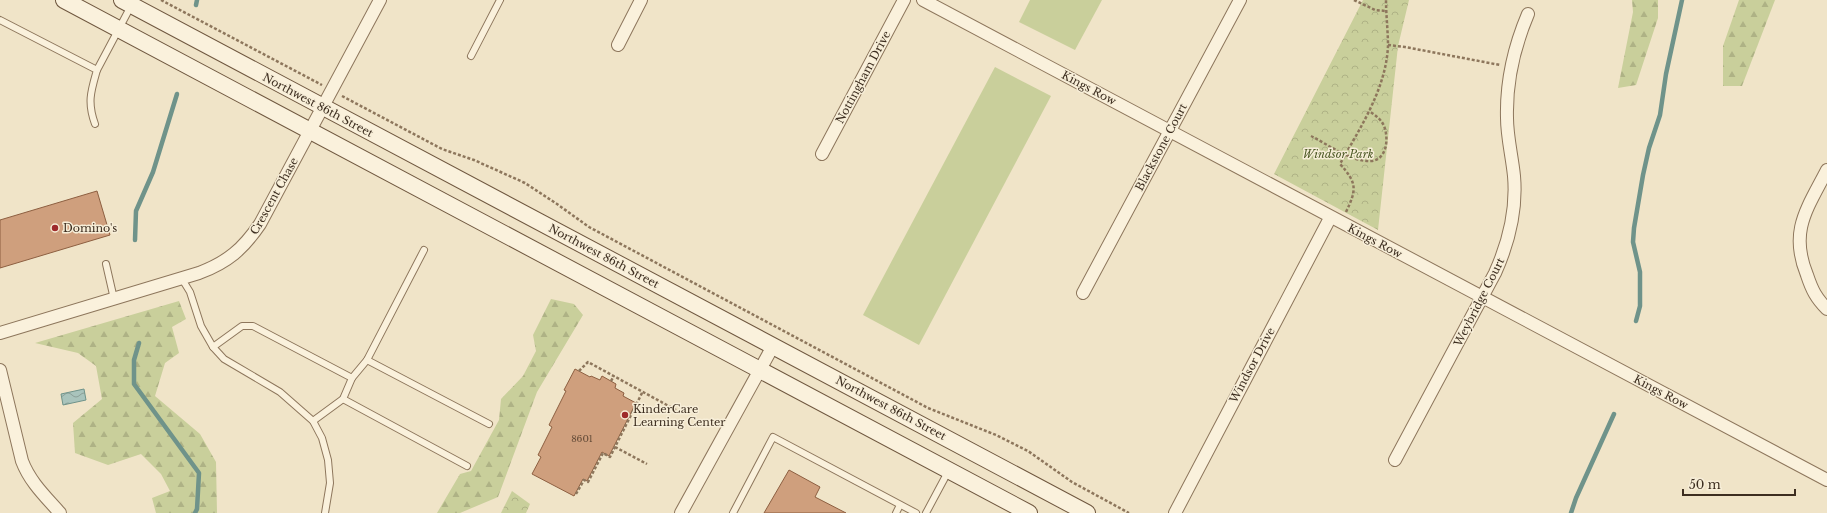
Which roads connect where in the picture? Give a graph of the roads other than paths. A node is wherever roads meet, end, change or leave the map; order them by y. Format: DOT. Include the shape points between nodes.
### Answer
graph roads {
  1 [pos="64,0"];
  2 [pos="380,0"];
  3 [pos="500,0"];
  4 [pos="641,0"];
  5 [pos="904,0"];
  6 [pos="923,0"];
  7 [pos="1240,0"];
  8 [pos="126,3"];
  9 [pos="1528,14"];
  10 [pos="0,20"];
  11 [pos="119,29"];
  12 [pos="618,45"];
  13 [pos="471,56"];
  14 [pos="97,70"];
  15 [pos="322,108"];
  16 [pos="95,124"];
  17 [pos="310,131"];
  18 [pos="1170,131"];
  19 [pos="822,154"];
  20 [pos="1827,170"];
  21 [pos="1335,220"];
  22 [pos="424,250"];
  23 [pos="106,264"];
  24 [pos="182,279"];
  25 [pos="1083,293"];
  26 [pos="1482,298"];
  27 [pos="114,299"];
  28 [pos="1827,309"];
  29 [pos="0,332"];
  30 [pos="773,346"];
  31 [pos="213,347"];
  32 [pos="367,360"];
  33 [pos="0,370"];
  34 [pos="760,370"];
  35 [pos="352,378"];
  36 [pos="343,399"];
  37 [pos="313,421"];
  38 [pos="489,424"];
  39 [pos="1395,460"];
  40 [pos="467,466"];
  41 [pos="949,470"];
  42 [pos="1827,480"];
  43 [pos="900,505"];
  44 [pos="60,513"];
  45 [pos="325,513"];
  46 [pos="681,513"];
  47 [pos="733,513"];
  48 [pos="896,513"];
  49 [pos="916,513"];
  50 [pos="926,513"];
  51 [pos="1029,513"];
  52 [pos="1087,513"];
  53 [pos="1174,513"];
  1 -- 11 [label="main road"];
  2 -- 15 [label="street, Crescent Chase"];
  3 -- 13 [label="lane"];
  4 -- 12 [label="street"];
  5 -- 19 [label="street, Nottingham Drive"];
  6 -- 18 [label="street, Kings Row"];
  7 -- 18 [label="street, Blackstone Court"];
  8 -- 11 [label="lane"];
  8 -- 15 [label="main road, Northwest 86th Street"];
  9 -- 26 [label="street, Weybridge Court" via="1518,38 1507,91 1515,204 1505,252"];
  10 -- 14 [label="lane"];
  11 -- 14 [label="lane"];
  11 -- 17 [label="main road"];
  14 -- 16 [label="lane" via="90,97 90,111"];
  15 -- 17 [label="street, Crescent Chase"];
  15 -- 30 [label="main road, Northwest 86th Street"];
  17 -- 24 [label="street, Crescent Chase" via="260,224 248,241 235,255 217,266"];
  17 -- 34 [label="main road"];
  18 -- 21 [label="street, Kings Row"];
  18 -- 25 [label="street, Blackstone Court"];
  20 -- 28 [label="street" via="1806,211 1798,241 1800,257 1811,286 1817,299"];
  21 -- 26 [label="street, Kings Row"];
  21 -- 53 [label="street, Windsor Drive"];
  22 -- 32 [label="lane"];
  23 -- 27 [label="lane"];
  24 -- 27 [label="street, Crescent Chase"];
  24 -- 31 [label="lane" via="190,292 200,326"];
  26 -- 39 [label="street, Weybridge Court"];
  26 -- 42 [label="street, Kings Row"];
  27 -- 29 [label="street, Crescent Chase"];
  30 -- 34 [label="street"];
  30 -- 52 [label="main road, Northwest 86th Street"];
  31 -- 35 [label="lane" via="242,326 253,326"];
  31 -- 37 [label="lane" via="224,359 280,392"];
  32 -- 35 [label="lane"];
  32 -- 38 [label="lane"];
  33 -- 44 [label="street" via="27,474"];
  34 -- 41 [label="main road"];
  34 -- 46 [label="street"];
  35 -- 36 [label="lane"];
  36 -- 37 [label="lane"];
  36 -- 40 [label="lane"];
  37 -- 45 [label="lane" via="322,438 328,460 330,483"];
  41 -- 50 [label="lane"];
  41 -- 51 [label="main road"];
  43 -- 47 [label="lane" via="773,437"];
  43 -- 48 [label="lane"];
  43 -- 49 [label="lane"];
}
